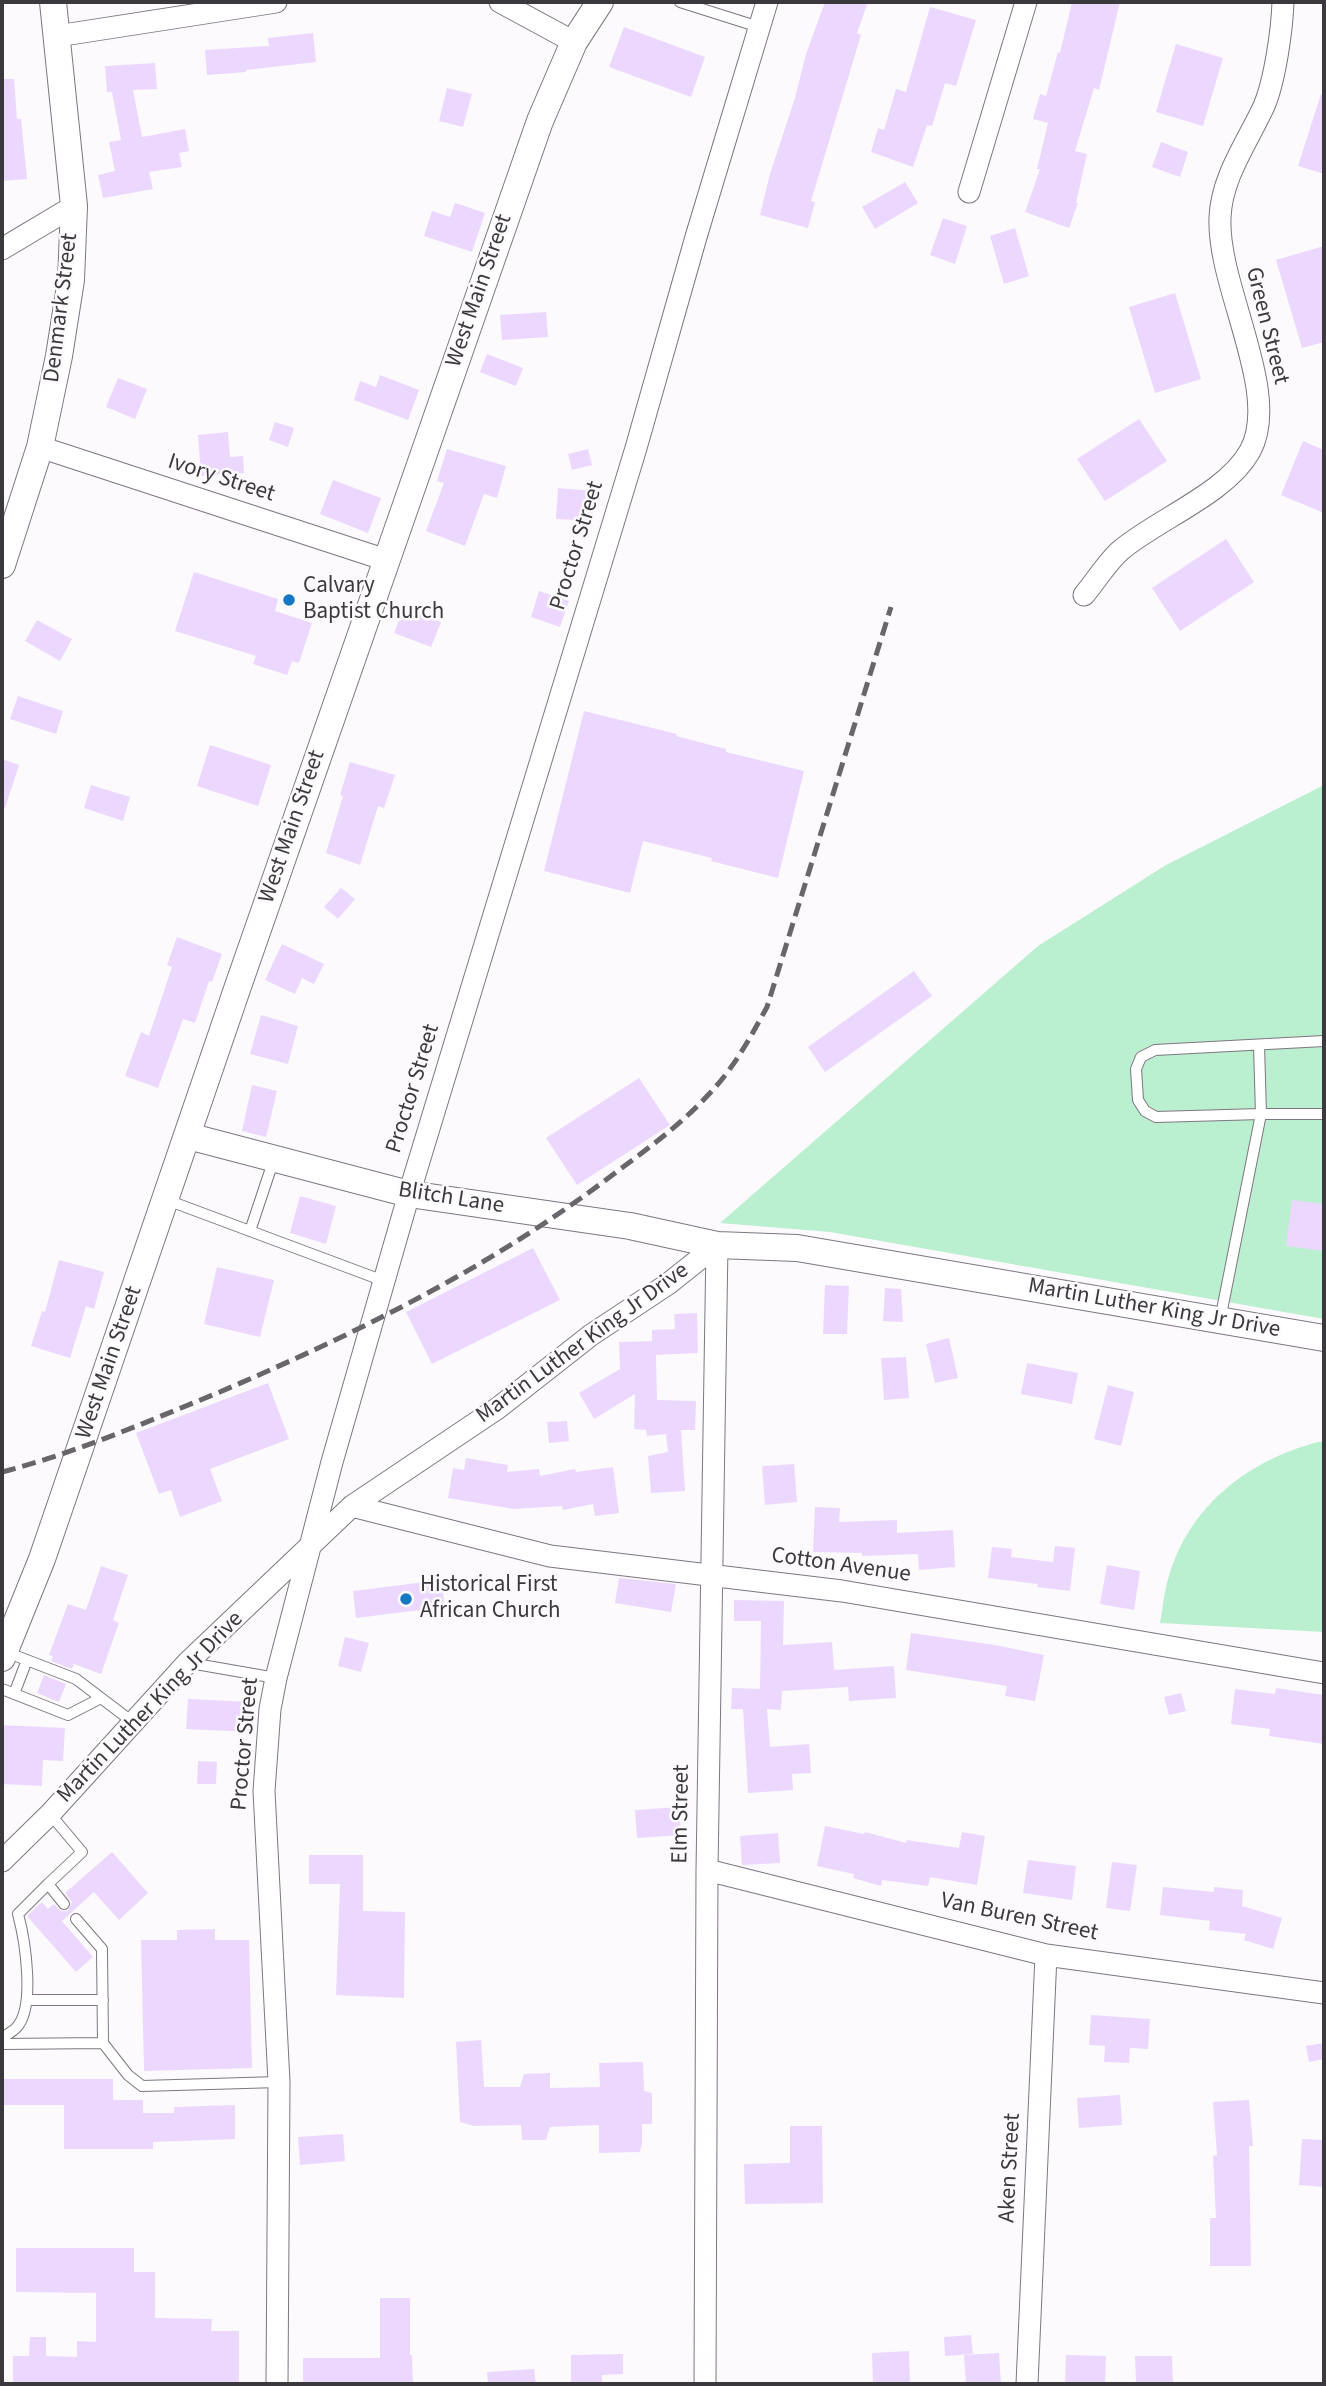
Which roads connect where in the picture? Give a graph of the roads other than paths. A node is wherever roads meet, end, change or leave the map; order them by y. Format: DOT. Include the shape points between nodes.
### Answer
graph roads {
  1 [pos="53,2"];
  2 [pos="276,2"];
  3 [pos="500,2"];
  4 [pos="600,2"];
  5 [pos="680,2"];
  6 [pos="767,2"];
  7 [pos="1026,2"];
  8 [pos="1283,2"];
  9 [pos="759,27"];
  10 [pos="57,36"];
  11 [pos="574,42"];
  12 [pos="969,192"];
  13 [pos="74,206"];
  14 [pos="2,249"];
  15 [pos="40,447"];
  16 [pos="386,560"];
  17 [pos="2,565"];
  18 [pos="1084,595"];
  19 [pos="1324,1041"];
  20 [pos="1259,1045"];
  21 [pos="1261,1114"];
  22 [pos="1324,1114"];
  23 [pos="188,1136"];
  24 [pos="274,1159"];
  25 [pos="409,1194"];
  26 [pos="167,1200"];
  27 [pos="250,1231"];
  28 [pos="717,1245"];
  29 [pos="384,1281"];
  30 [pos="1220,1320"];
  31 [pos="1324,1338"];
  32 [pos="352,1506"];
  33 [pos="309,1546"];
  34 [pos="712,1575"];
  35 [pos="11,1656"];
  36 [pos="188,1662"];
  37 [pos="1324,1673"];
  38 [pos="276,1678"];
  39 [pos="2,1689"];
  40 [pos="14,1694"];
  41 [pos="101,1698"];
  42 [pos="134,1723"];
  43 [pos="50,1814"];
  44 [pos="2,1861"];
  45 [pos="707,1870"];
  46 [pos="48,1884"];
  47 [pos="64,1904"];
  48 [pos="76,1919"];
  49 [pos="1046,1955"];
  50 [pos="1324,1993"];
  51 [pos="27,2000"];
  52 [pos="103,2000"];
  53 [pos="2,2038"];
  54 [pos="103,2043"];
  55 [pos="2,2044"];
  56 [pos="279,2082"];
  57 [pos="277,2384"];
  58 [pos="705,2384"];
  59 [pos="1027,2384"];
  1 -- 10 [label="street, Denmark Street"];
  2 -- 10 [label="street"];
  3 -- 11 [label="street"];
  4 -- 11 [label="street, West Main Street"];
  5 -- 9 [label="lane"];
  6 -- 9 [label="street, Proctor Street"];
  7 -- 12 [label="street"];
  8 -- 18 [label="street, Green Street" via="1282,30 1265,103 1231,169 1220,217 1224,266 1256,374 1260,417 1251,450 1232,475 1120,551"];
  9 -- 25 [label="street, Proctor Street"];
  10 -- 13 [label="street, Denmark Street"];
  11 -- 16 [label="street, West Main Street" via="540,121"];
  13 -- 14 [label="street"];
  13 -- 15 [label="street, Denmark Street" via="71,280"];
  15 -- 16 [label="street, Ivory Street"];
  15 -- 17 [label="street, Denmark Street"];
  16 -- 23 [label="street, West Main Street"];
  19 -- 20 [label="lane"];
  20 -- 21 [label="lane"];
  20 -- 21 [label="lane" via="1155,1050 1141,1057 1136,1069 1138,1100 1144,1111 1156,1117"];
  21 -- 22 [label="lane"];
  21 -- 30 [label="lane"];
  23 -- 24 [label="street, Blitch Lane"];
  23 -- 26 [label="street, West Main Street"];
  24 -- 25 [label="street, Blitch Lane"];
  24 -- 27 [label="lane"];
  25 -- 28 [label="street, Blitch Lane" via="630,1226"];
  25 -- 29 [label="street, Proctor Street"];
  26 -- 27 [label="lane"];
  26 -- 35 [label="street, West Main Street"];
  27 -- 29 [label="lane"];
  28 -- 30 [label="street, Martin Luther King Jr Drive" via="797,1248"];
  28 -- 32 [label="street, Martin Luther King Jr Drive" via="498,1408"];
  28 -- 34 [label="street, Elm Street"];
  29 -- 33 [label="street, Proctor Street"];
  30 -- 31 [label="street, Martin Luther King Jr Drive"];
  32 -- 33 [label="street, Martin Luther King Jr Drive"];
  32 -- 34 [label="street, Cotton Avenue" via="550,1556"];
  33 -- 36 [label="street, Martin Luther King Jr Drive"];
  33 -- 38 [label="street, Proctor Street"];
  34 -- 37 [label="street, Cotton Avenue" via="842,1591"];
  34 -- 45 [label="street, Elm Street"];
  35 -- 40 [label="lane"];
  35 -- 41 [label="lane" via="76,1679"];
  36 -- 38 [label="lane"];
  36 -- 42 [label="street, Martin Luther King Jr Drive"];
  38 -- 56 [label="street, Proctor Street" via="264,1791"];
  39 -- 40 [label="lane"];
  40 -- 41 [label="lane" via="68,1715"];
  41 -- 42 [label="lane"];
  42 -- 43 [label="street, Martin Luther King Jr Drive"];
  43 -- 44 [label="street, Martin Luther King Jr Drive"];
  43 -- 46 [label="lane" via="82,1852"];
  45 -- 49 [label="street, Van Buren Street"];
  45 -- 58 [label="street, Elm Street"];
  46 -- 47 [label="lane"];
  46 -- 51 [label="lane" via="18,1914 25,1944"];
  48 -- 52 [label="lane" via="102,1949"];
  49 -- 50 [label="street, Van Buren Street"];
  49 -- 59 [label="street, Aken Street"];
  51 -- 52 [label="lane"];
  51 -- 53 [label="lane" via="17,2027"];
  52 -- 54 [label="lane"];
  54 -- 55 [label="lane"];
  54 -- 56 [label="lane" via="142,2086"];
  56 -- 57 [label="street, Proctor Street"];
}
